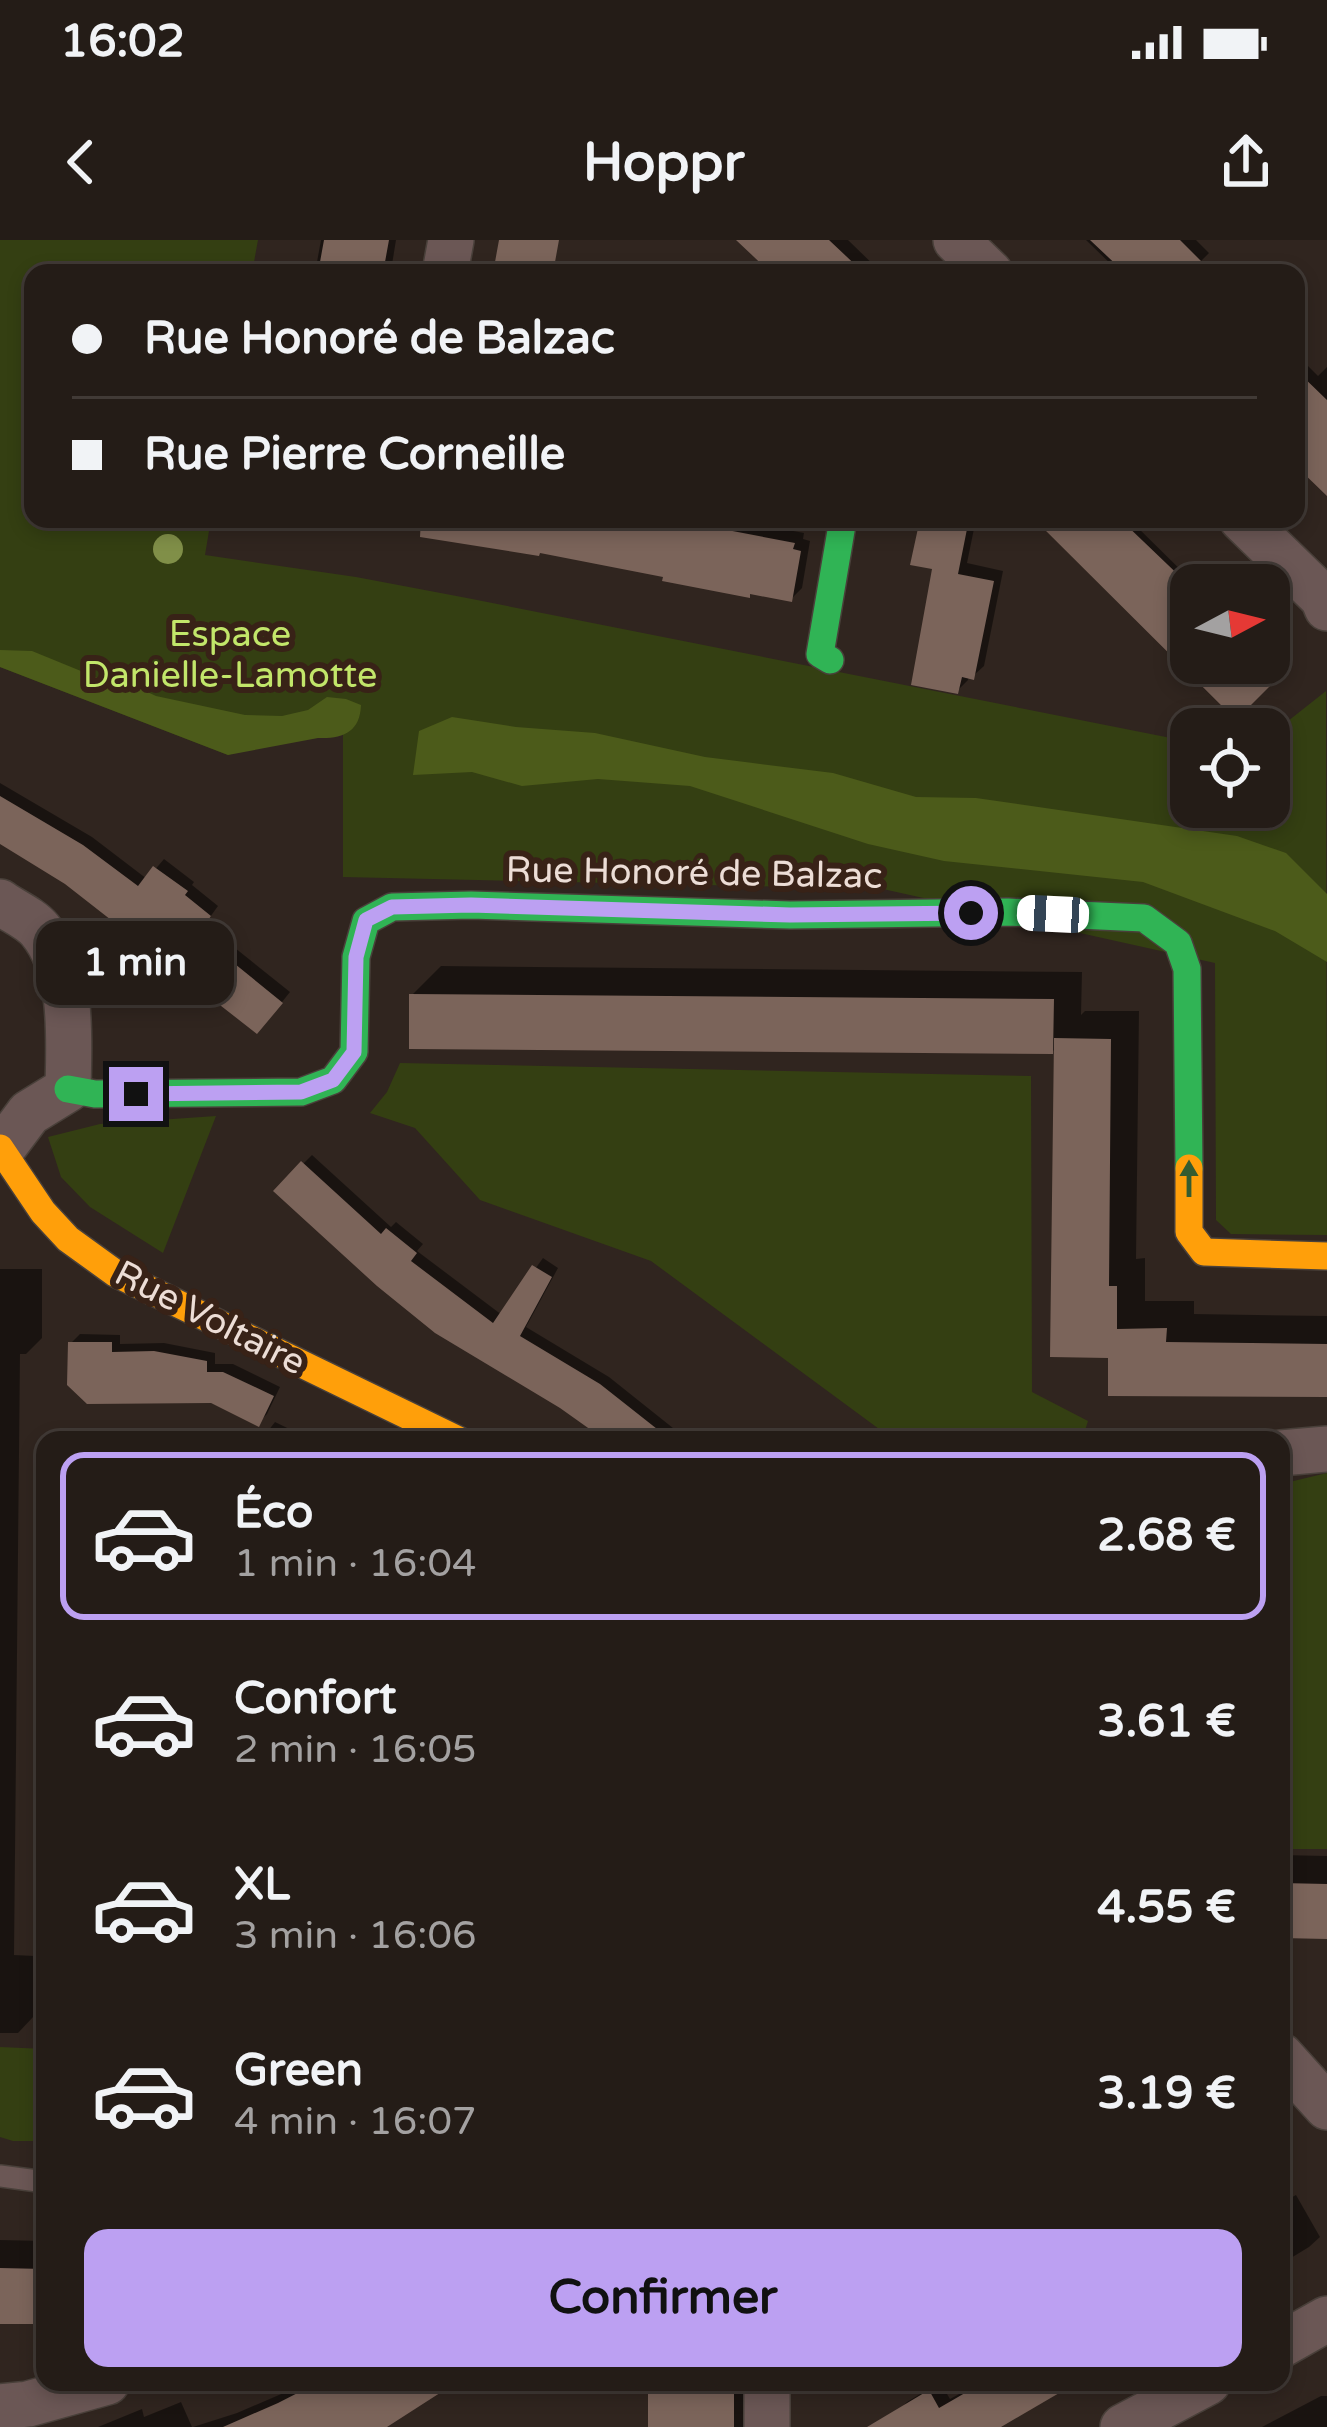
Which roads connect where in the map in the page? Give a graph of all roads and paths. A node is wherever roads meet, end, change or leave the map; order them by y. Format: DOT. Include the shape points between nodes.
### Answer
graph roads {
  1 [pos="956,240"];
  2 [pos="981,264"];
  3 [pos="841,528"];
  4 [pos="1251,528"];
  5 [pos="1326,602"];
  6 [pos="830,660"];
  7 [pos="0,902"];
  8 [pos="68,1089"];
  9 [pos="1,1148"];
  10 [pos="1327,1256"];
  11 [pos="389,1425"];
  12 [pos="1327,1449"];
  13 [pos="1290,1452"];
  14 [pos="1290,2066"];
  15 [pos="1327,2107"];
  16 [pos="0,2176"];
  17 [pos="36,2181"];
  18 [pos="1327,2320"];
  19 [pos="1290,2339"];
  20 [pos="75,2391"];
  21 [pos="766,2391"];
  22 [pos="1192,2391"];
  23 [pos="0,2407"];
  24 [pos="1135,2424"];
  25 [pos="766,2427"];
  1 -- 2 [label="street"];
  3 -- 6 [label="street" via="820,653"];
  4 -- 5 [label="street"];
  7 -- 8 [label="street" via="38,927 54,955 70,1016"];
  8 -- 9 [label="street" via="29,1113"];
  10 -- 8 [label="street, Rue Honoré de Balzac, one-way" via="1204,1252 1189,1232 1187,969 1178,943 1144,918 392,907 366,920 356,957 354,1052 333,1080 301,1092"];
  9 -- 11 [label="street, Rue Voltaire" via="68,1239 115,1274"];
  12 -- 13 [label="street"];
  14 -- 15 [label="street"];
  16 -- 17 [label="lane"];
  18 -- 19 [label="street"];
  20 -- 23 [label="street"];
  21 -- 25 [label="street"];
  22 -- 24 [label="street"];
}
